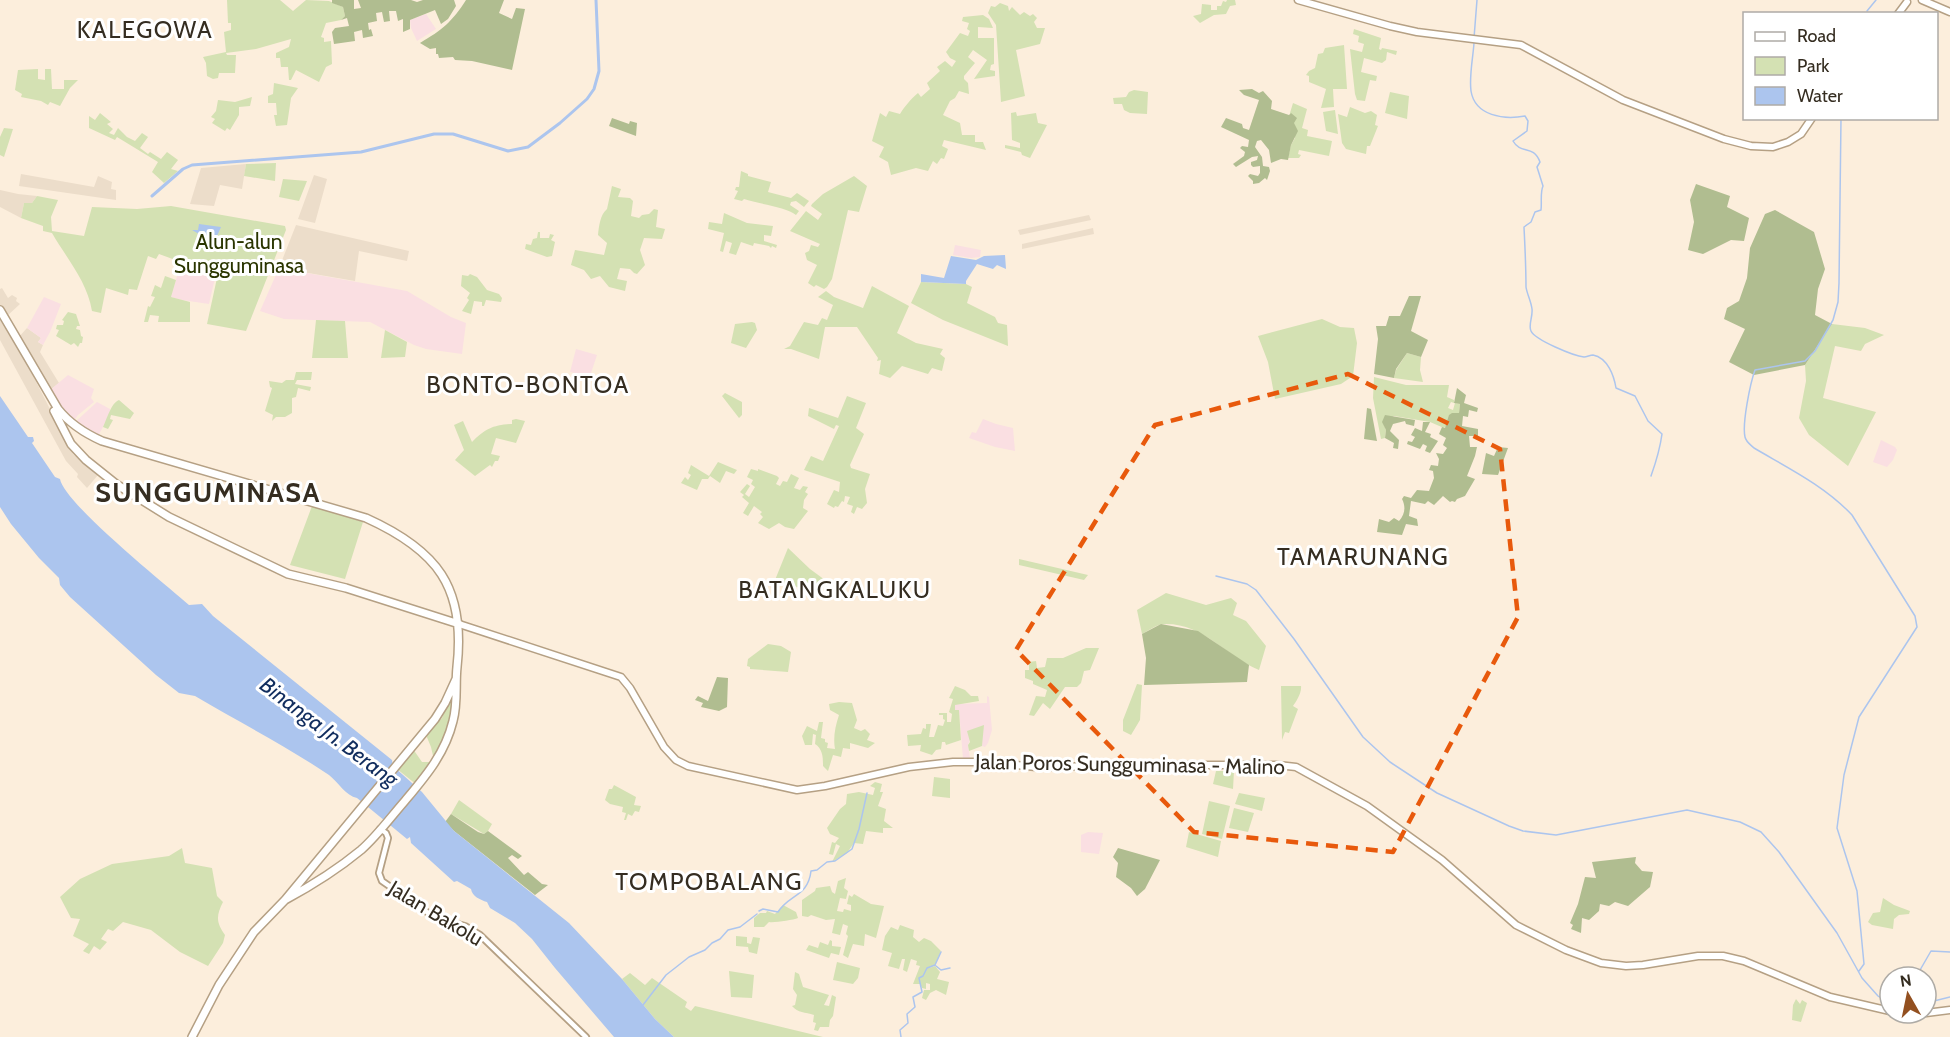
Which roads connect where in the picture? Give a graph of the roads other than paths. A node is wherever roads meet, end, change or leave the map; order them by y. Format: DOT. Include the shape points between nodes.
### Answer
graph roads {
  1 [pos="1298,0"];
  2 [pos="1922,0"];
  3 [pos="1950,12"];
  4 [pos="1811,120"];
  5 [pos="0,312"];
  6 [pos="46,391"];
  7 [pos="459,624"];
  8 [pos="456,679"];
  9 [pos="381,828"];
  10 [pos="298,888"];
  11 [pos="1878,1008"];
  12 [pos="192,1037"];
  13 [pos="586,1037"];
  1 -- 4 [label="main road" via="1390,26 1526,47 1623,99 1751,146 1773,147 1788,142 1801,134"];
  2 -- 3 [label="main road"];
  5 -- 6 [label="highway"];
  6 -- 7 [label="highway" via="64,438 75,454 116,488 190,530 285,573"];
  6 -- 7 [label="highway" via="66,421 102,441 366,518 393,530 436,565 449,586"];
  7 -- 8 [label="highway"];
  7 -- 11 [label="main road, Jalan Poros Sungguminasa - Malino" via="621,677 664,747 680,763 792,790 953,762 1036,767 1296,767 1367,806 1449,866 1516,924 1566,950 1601,963 1626,966 1722,956 1830,997"];
  8 -- 9 [label="highway" via="456,708 443,750"];
  8 -- 10 [label="highway" via="435,719"];
  9 -- 10 [label="highway" via="352,857"];
  9 -- 13 [label="main road, Jalan Bakolu" via="388,838 379,873 382,881 434,916 478,933"];
  10 -- 12 [label="highway" via="261,924 232,963"];
}
